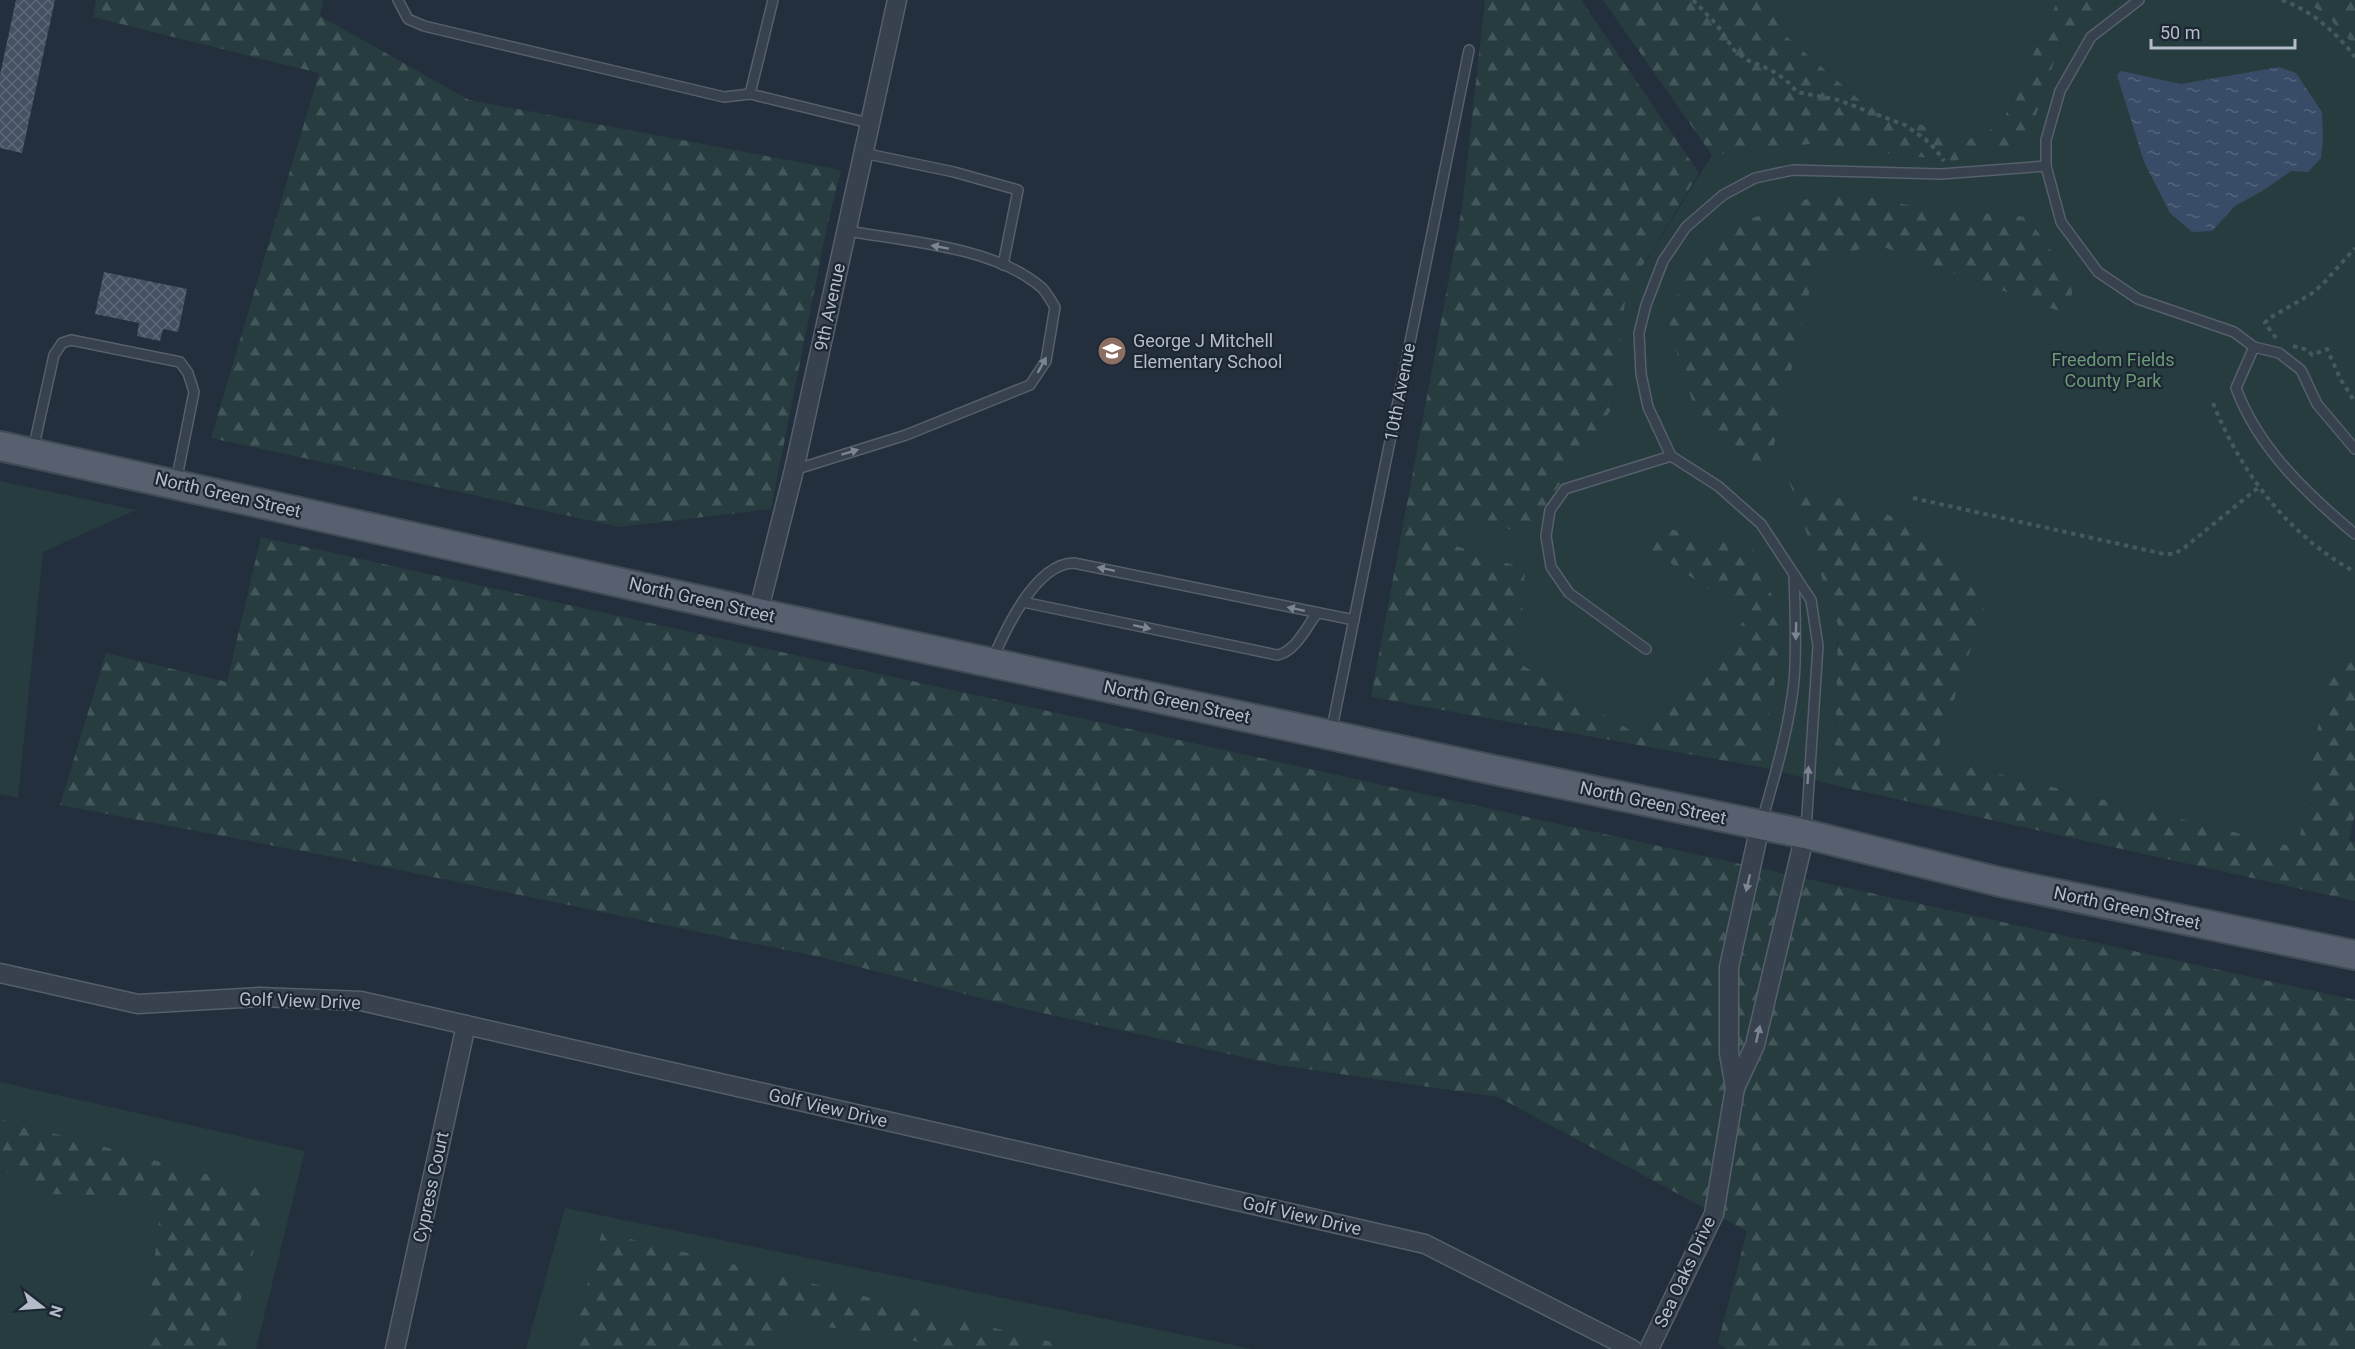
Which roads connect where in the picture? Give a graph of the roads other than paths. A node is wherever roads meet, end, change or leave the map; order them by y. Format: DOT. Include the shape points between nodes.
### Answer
graph roads {
  1 [pos="398,0"];
  2 [pos="773,0"];
  3 [pos="897,0"];
  4 [pos="2139,0"];
  5 [pos="1469,50"];
  6 [pos="750,94"];
  7 [pos="870,123"];
  8 [pos="863,153"];
  9 [pos="2046,166"];
  10 [pos="847,231"];
  11 [pos="1003,265"];
  12 [pos="2254,347"];
  13 [pos="0,446"];
  14 [pos="2355,449"];
  15 [pos="32,453"];
  16 [pos="1671,456"];
  17 [pos="794,471"];
  18 [pos="176,484"];
  19 [pos="2355,534"];
  20 [pos="1794,573"];
  21 [pos="1023,602"];
  22 [pos="758,613"];
  23 [pos="1317,613"];
  24 [pos="1354,620"];
  25 [pos="1646,649"];
  26 [pos="991,663"];
  27 [pos="1331,734"];
  28 [pos="1761,826"];
  29 [pos="1806,834"];
  30 [pos="2355,955"];
  31 [pos="0,973"];
  32 [pos="466,1025"];
  33 [pos="1735,1088"];
  34 [pos="395,1349"];
  35 [pos="1632,1349"];
  36 [pos="1649,1349"];
  1 -- 6 [label="lane" via="408,19 424,26 724,97"];
  2 -- 6 [label="lane"];
  3 -- 7 [label="street, 9th Avenue"];
  4 -- 9 [label="lane" via="2091,37 2060,91 2046,140"];
  5 -- 24 [label="lane, 10th Avenue"];
  6 -- 7 [label="lane"];
  7 -- 8 [label="street, 9th Avenue"];
  8 -- 10 [label="street, 9th Avenue"];
  8 -- 11 [label="lane" via="1018,190"];
  9 -- 12 [label="lane" via="2061,222 2098,272 2138,300 2234,332"];
  9 -- 16 [label="lane" via="1952,174 1793,170 1755,178 1723,195 1686,227 1663,261 1639,333 1648,407"];
  11 -- 10 [label="lane, one-way" via="978,254"];
  10 -- 17 [label="street, 9th Avenue"];
  17 -- 11 [label="lane, one-way" via="906,435 1030,385 1046,361 1056,307 1042,288"];
  12 -- 14 [label="lane" via="2279,353 2301,370 2317,404"];
  12 -- 19 [label="lane" via="2236,388 2245,412 2292,477"];
  13 -- 15 [label="main road, North Green Street"];
  15 -- 18 [label="main road, North Green Street"];
  15 -- 18 [label="lane" via="54,355 62,343 71,340 180,362 194,392"];
  16 -- 20 [label="lane" via="1718,486 1761,524"];
  16 -- 25 [label="lane" via="1565,489 1550,510 1546,536 1551,567 1569,593"];
  17 -- 22 [label="street, 9th Avenue"];
  18 -- 22 [label="main road, North Green Street"];
  20 -- 28 [label="lane, one-way" via="1794,680 1788,723"];
  29 -- 20 [label="lane, one-way" via="1818,646 1811,600"];
  23 -- 21 [label="lane, one-way" via="1074,563 1053,568"];
  21 -- 23 [label="lane, one-way" via="1277,655 1292,648"];
  21 -- 26 [label="lane" via="1005,629"];
  22 -- 26 [label="main road, North Green Street"];
  23 -- 24 [label="lane"];
  24 -- 27 [label="lane, 10th Avenue"];
  26 -- 27 [label="main road, North Green Street"];
  27 -- 28 [label="main road, North Green Street"];
  28 -- 29 [label="main road, North Green Street"];
  28 -- 33 [label="street, Sea Oaks Drive, one-way" via="1729,967 1729,1053"];
  29 -- 30 [label="main road, North Green Street" via="2000,882"];
  33 -- 29 [label="street, Sea Oaks Drive, one-way" via="1755,1045"];
  31 -- 32 [label="street, Golf View Drive" via="138,1004 260,997 361,1001"];
  32 -- 34 [label="street, Cypress Court"];
  32 -- 35 [label="street, Golf View Drive" via="1425,1244"];
  33 -- 36 [label="street, Sea Oaks Drive" via="1714,1214"];
}
